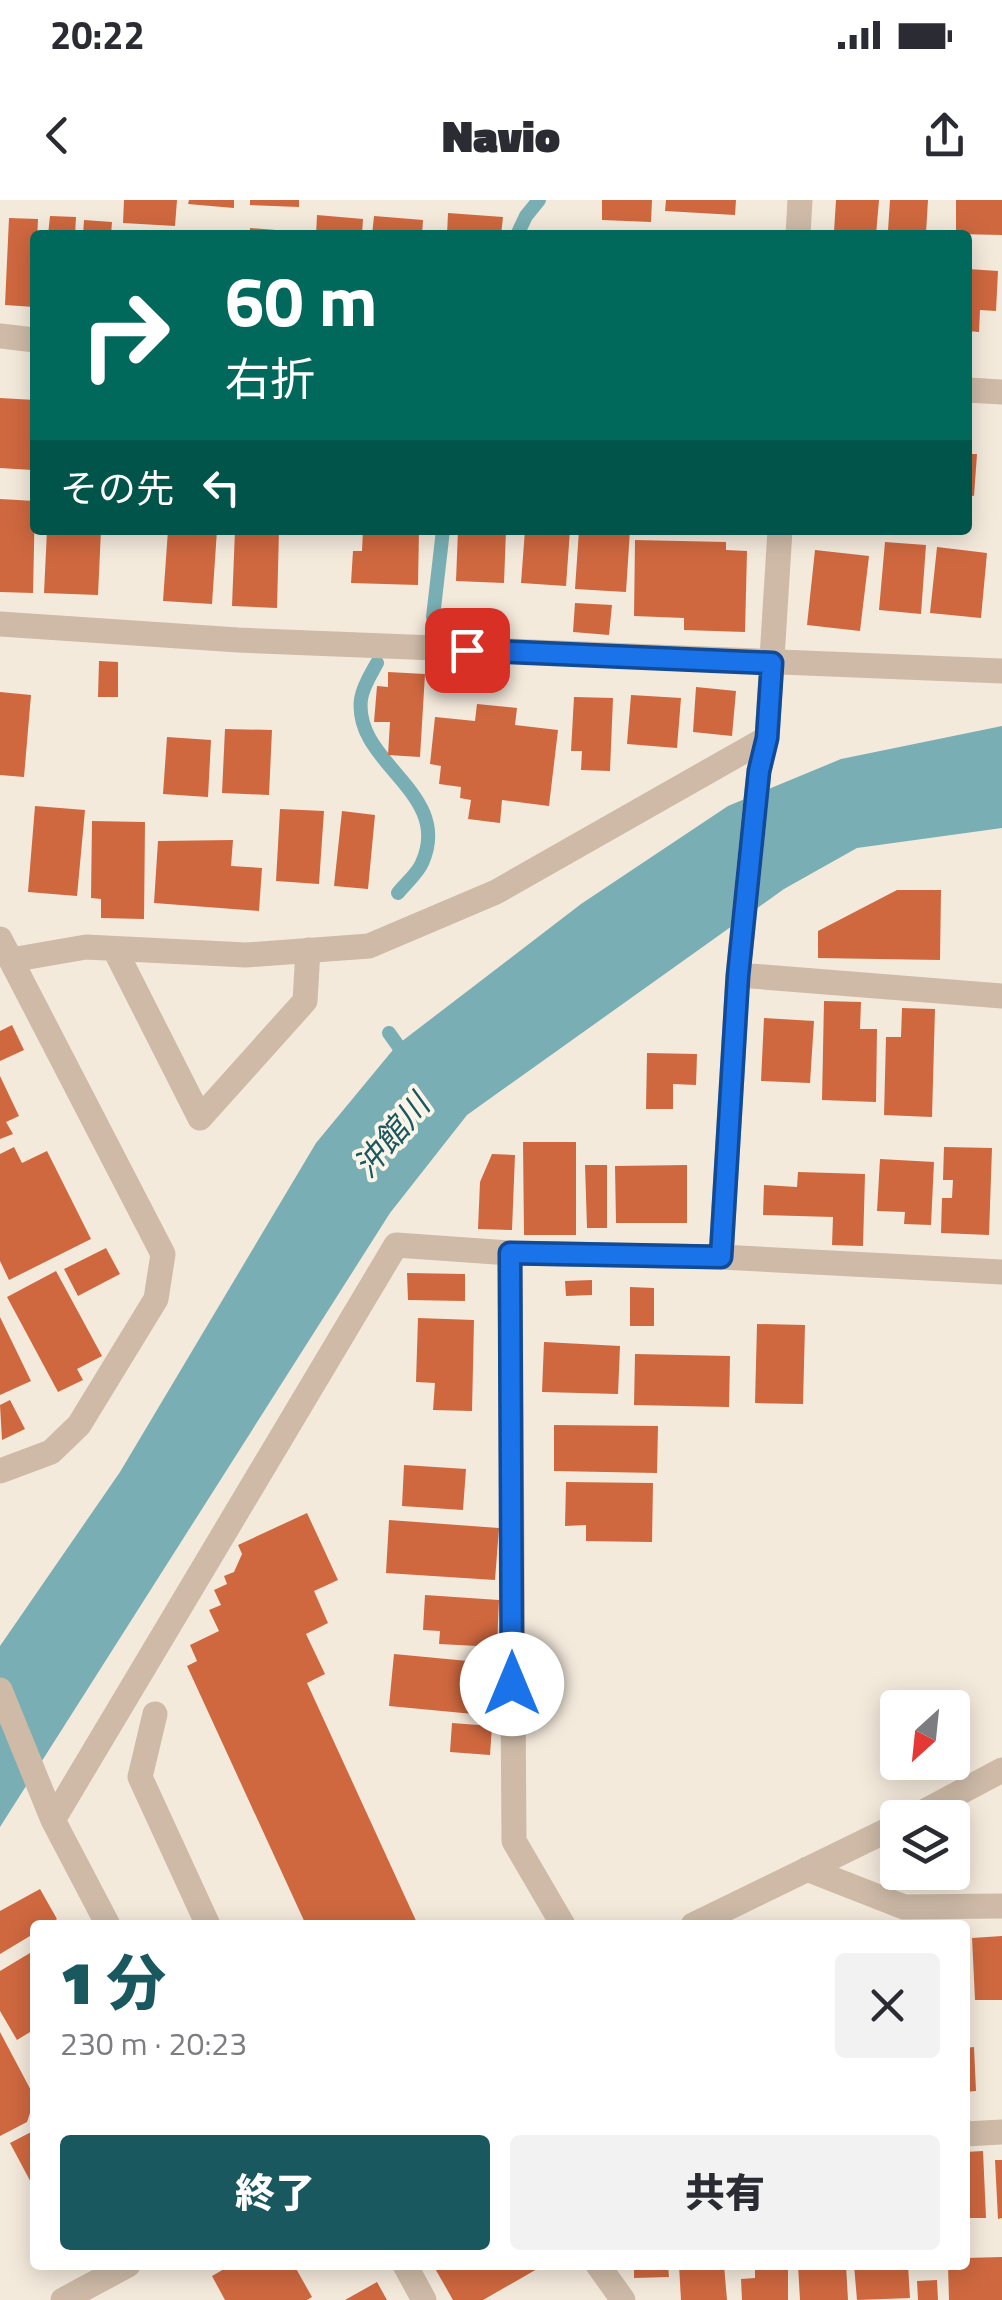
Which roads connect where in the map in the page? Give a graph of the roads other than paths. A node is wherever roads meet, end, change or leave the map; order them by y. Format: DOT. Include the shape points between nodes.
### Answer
graph roads {
  1 [pos="800,200"];
  2 [pos="798,230"];
  3 [pos="0,336"];
  4 [pos="30,339"];
  5 [pos="972,390"];
  6 [pos="1002,392"];
  7 [pos="780,535"];
  8 [pos="0,624"];
  9 [pos="772,663"];
  10 [pos="1002,671"];
  11 [pos="767,738"];
  12 [pos="6,949"];
  13 [pos="115,950"];
  14 [pos="308,950"];
  15 [pos="738,976"];
  16 [pos="1002,996"];
  17 [pos="510,1253"];
  18 [pos="721,1257"];
  19 [pos="1002,1272"];
  20 [pos="0,1471"];
  21 [pos="0,1690"];
  22 [pos="155,1714"];
  23 [pos="1002,1770"];
  24 [pos="946,1800"];
  25 [pos="54,1820"];
  26 [pos="880,1834"];
  27 [pos="808,1869"];
  28 [pos="1002,1906"];
  29 [pos="105,1920"];
  30 [pos="206,1920"];
  31 [pos="559,1920"];
  32 [pos="704,1920"];
  33 [pos="1002,2132"];
  34 [pos="970,2134"];
  35 [pos="124,2270"];
  36 [pos="408,2270"];
  37 [pos="602,2270"];
  38 [pos="106,2290"];
  39 [pos="63,2300"];
  40 [pos="424,2300"];
  41 [pos="623,2300"];
  1 -- 2 [label="street"];
  3 -- 4 [label="street"];
  5 -- 6 [label="street"];
  7 -- 9 [label="street"];
  8 -- 9 [label="street"];
  9 -- 10 [label="street"];
  9 -- 11 [label="street"];
  11 -- 14 [label="street" via="496,892 369,946"];
  11 -- 15 [label="street"];
  12 -- 13 [label="street"];
  12 -- 20 [label="street" via="163,1254 156,1299 79,1425 52,1452"];
  13 -- 14 [label="street" via="246,956"];
  13 -- 14 [label="street" via="200,1118 306,1001"];
  15 -- 16 [label="street"];
  15 -- 18 [label="street"];
  17 -- 18 [label="street"];
  17 -- 25 [label="street" via="396,1245"];
  17 -- 31 [label="street" via="514,1841"];
  18 -- 19 [label="street"];
  21 -- 25 [label="street"];
  22 -- 30 [label="street" via="140,1777"];
  23 -- 24 [label="street"];
  25 -- 29 [label="street"];
  26 -- 27 [label="street"];
  27 -- 28 [label="street" via="904,1907"];
  27 -- 32 [label="street"];
  33 -- 34 [label="street"];
  35 -- 38 [label="street"];
  36 -- 40 [label="street"];
  37 -- 41 [label="street"];
  38 -- 39 [label="street"];
}
